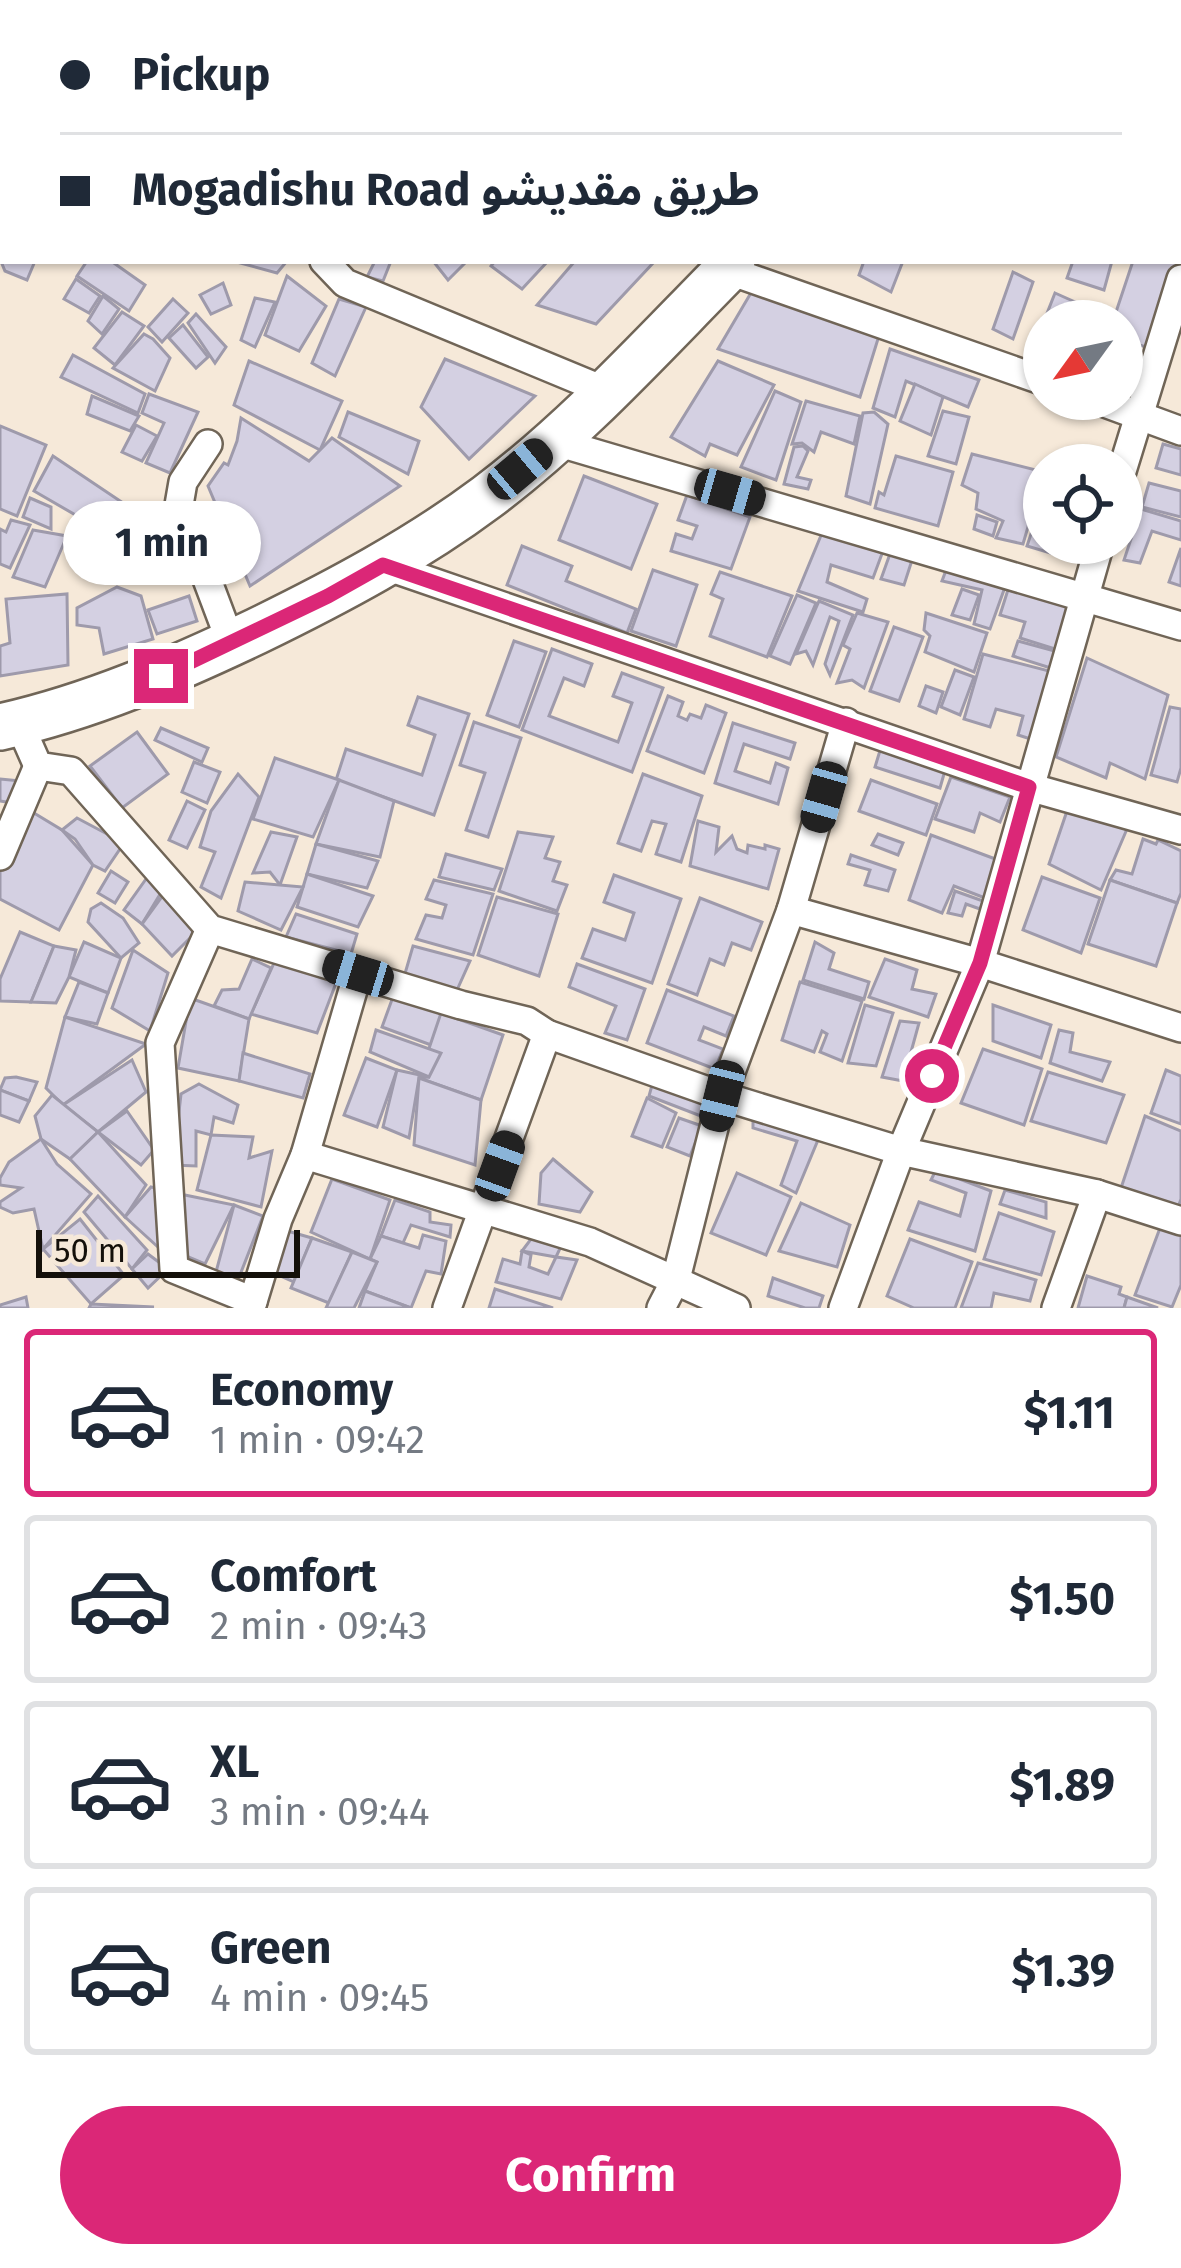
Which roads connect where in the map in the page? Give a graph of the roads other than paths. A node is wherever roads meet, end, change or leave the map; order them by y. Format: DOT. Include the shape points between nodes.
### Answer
graph roads {
  1 [pos="327,264"];
  2 [pos="730,266"];
  3 [pos="1181,279"];
  4 [pos="1023,374"];
  5 [pos="608,392"];
  6 [pos="1143,402"];
  7 [pos="1143,416"];
  8 [pos="1181,430"];
  9 [pos="553,441"];
  10 [pos="208,444"];
  11 [pos="1094,564"];
  12 [pos="383,565"];
  13 [pos="1084,595"];
  14 [pos="1181,626"];
  15 [pos="231,643"];
  16 [pos="846,722"];
  17 [pos="10,725"];
  18 [pos="38,766"];
  19 [pos="1029,787"];
  20 [pos="1181,830"];
  21 [pos="0,856"];
  22 [pos="791,910"];
  23 [pos="210,928"];
  24 [pos="980,963"];
  25 [pos="358,973"];
  26 [pos="1181,1028"];
  27 [pos="547,1034"];
  28 [pos="722,1096"];
  29 [pos="901,1151"];
  30 [pos="305,1155"];
  31 [pos="1097,1195"];
  32 [pos="485,1209"];
  33 [pos="1181,1221"];
  34 [pos="676,1280"];
  35 [pos="252,1304"];
  36 [pos="447,1308"];
  37 [pos="661,1308"];
  38 [pos="736,1308"];
  39 [pos="843,1308"];
  40 [pos="1056,1308"];
  1 -- 5 [label="street" via="345,283"];
  2 -- 4 [label="street"];
  2 -- 5 [label="highway"];
  3 -- 6 [label="street"];
  5 -- 9 [label="highway"];
  7 -- 8 [label="street"];
  9 -- 12 [label="highway"];
  9 -- 13 [label="street"];
  10 -- 15 [label="street" via="183,482 179,505"];
  11 -- 13 [label="street"];
  12 -- 15 [label="highway"];
  12 -- 16 [label="street"];
  13 -- 14 [label="street"];
  13 -- 19 [label="street"];
  15 -- 17 [label="highway" via="161,676"];
  16 -- 19 [label="street"];
  16 -- 22 [label="street"];
  17 -- 18 [label="street"];
  18 -- 21 [label="street"];
  18 -- 23 [label="street" via="71,771"];
  19 -- 20 [label="street"];
  19 -- 24 [label="street"];
  22 -- 24 [label="street"];
  22 -- 28 [label="street"];
  23 -- 25 [label="street"];
  23 -- 35 [label="street" via="160,1042 174,1269"];
  24 -- 26 [label="street"];
  24 -- 29 [label="street"];
  25 -- 27 [label="street" via="527,1021"];
  25 -- 30 [label="street"];
  27 -- 28 [label="street"];
  27 -- 32 [label="street"];
  28 -- 29 [label="street"];
  28 -- 34 [label="street"];
  29 -- 31 [label="street"];
  29 -- 39 [label="street"];
  30 -- 32 [label="street"];
  30 -- 35 [label="street"];
  31 -- 33 [label="street"];
  31 -- 40 [label="street"];
  32 -- 34 [label="street"];
  32 -- 36 [label="street"];
  34 -- 37 [label="street"];
  34 -- 38 [label="street"];
}
